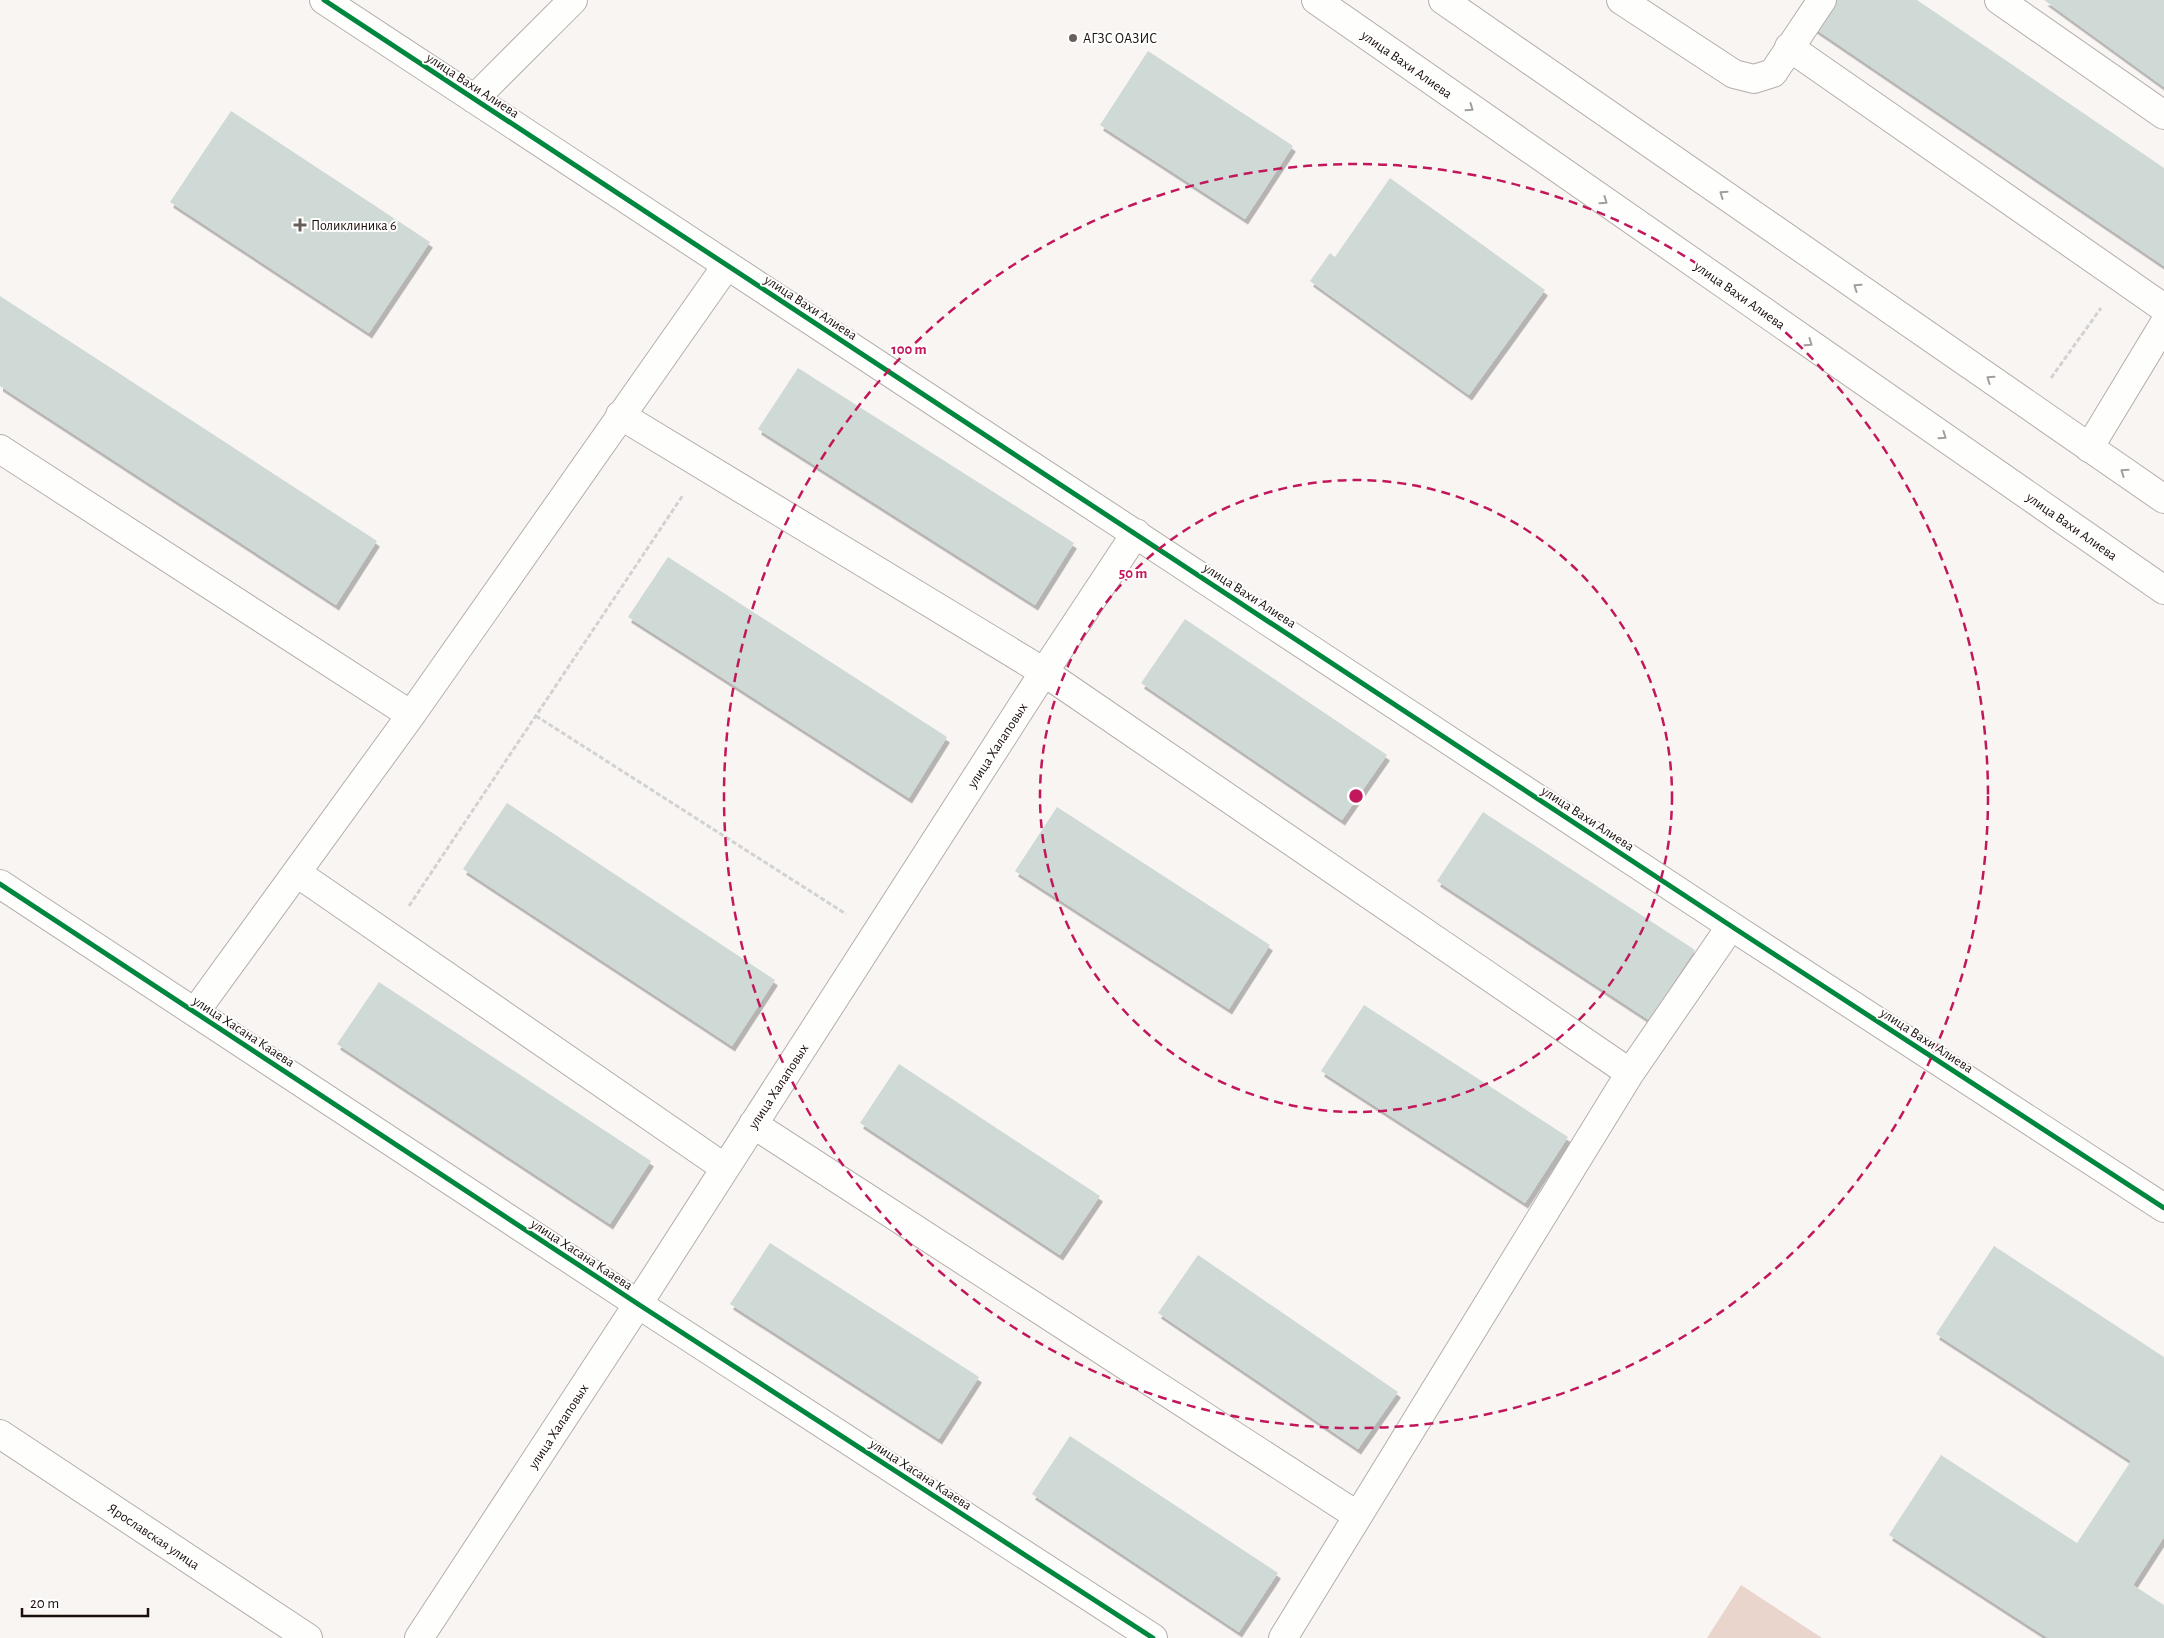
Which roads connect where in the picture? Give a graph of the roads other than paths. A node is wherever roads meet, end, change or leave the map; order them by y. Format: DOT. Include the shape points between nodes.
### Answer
graph roads {
  1 [pos="324,0"];
  2 [pos="573,0"];
  3 [pos="1316,0"];
  4 [pos="1443,0"];
  5 [pos="1621,0"];
  6 [pos="1822,0"];
  7 [pos="2000,0"];
  8 [pos="1790,47"];
  9 [pos="474,99"];
  10 [pos="2164,115"];
  11 [pos="727,265"];
  12 [pos="2164,308"];
  13 [pos="2164,324"];
  14 [pos="620,415"];
  15 [pos="2089,448"];
  16 [pos="0,449"];
  17 [pos="2164,499"];
  18 [pos="1136,533"];
  19 [pos="2164,590"];
  20 [pos="1044,672"];
  21 [pos="411,715"];
  22 [pos="297,873"];
  23 [pos="0,884"];
  24 [pos="1731,926"];
  25 [pos="195,1012"];
  26 [pos="1630,1073"];
  27 [pos="753,1124"];
  28 [pos="725,1168"];
  29 [pos="2164,1208"];
  30 [pos="638,1304"];
  31 [pos="0,1434"];
  32 [pos="1358,1516"];
  33 [pos="308,1638"];
  34 [pos="419,1638"];
  35 [pos="1153,1638"];
  36 [pos="1283,1638"];
  1 -- 9 [label="street, улица Вахи Алиева"];
  2 -- 9 [label="street"];
  3 -- 19 [label="street, улица Вахи Алиева, one-way"];
  15 -- 4 [label="street, one-way"];
  5 -- 8 [label="street" via="1734,74 1754,79 1773,74"];
  6 -- 8 [label="street"];
  7 -- 10 [label="street"];
  8 -- 12 [label="street"];
  9 -- 11 [label="street, улица Вахи Алиева"];
  11 -- 14 [label="street"];
  11 -- 18 [label="street, улица Вахи Алиева"];
  13 -- 15 [label="street"];
  14 -- 20 [label="street"];
  14 -- 21 [label="street"];
  17 -- 15 [label="street, one-way"];
  16 -- 21 [label="street"];
  18 -- 20 [label="street, улица Халаповых"];
  18 -- 24 [label="street, улица Вахи Алиева"];
  20 -- 26 [label="street"];
  20 -- 27 [label="street, улица Халаповых"];
  21 -- 22 [label="street"];
  22 -- 25 [label="street"];
  22 -- 28 [label="street"];
  23 -- 25 [label="street, улица Хасана Кааева"];
  24 -- 26 [label="street"];
  24 -- 29 [label="street, улица Вахи Алиева"];
  25 -- 30 [label="street, улица Хасана Кааева"];
  26 -- 32 [label="street"];
  27 -- 28 [label="street, улица Халаповых"];
  27 -- 32 [label="street"];
  28 -- 30 [label="street, улица Халаповых"];
  30 -- 34 [label="street, улица Халаповых"];
  30 -- 35 [label="street, улица Хасана Кааева"];
  31 -- 33 [label="street, Ярославская улица"];
  32 -- 36 [label="street"];
}
